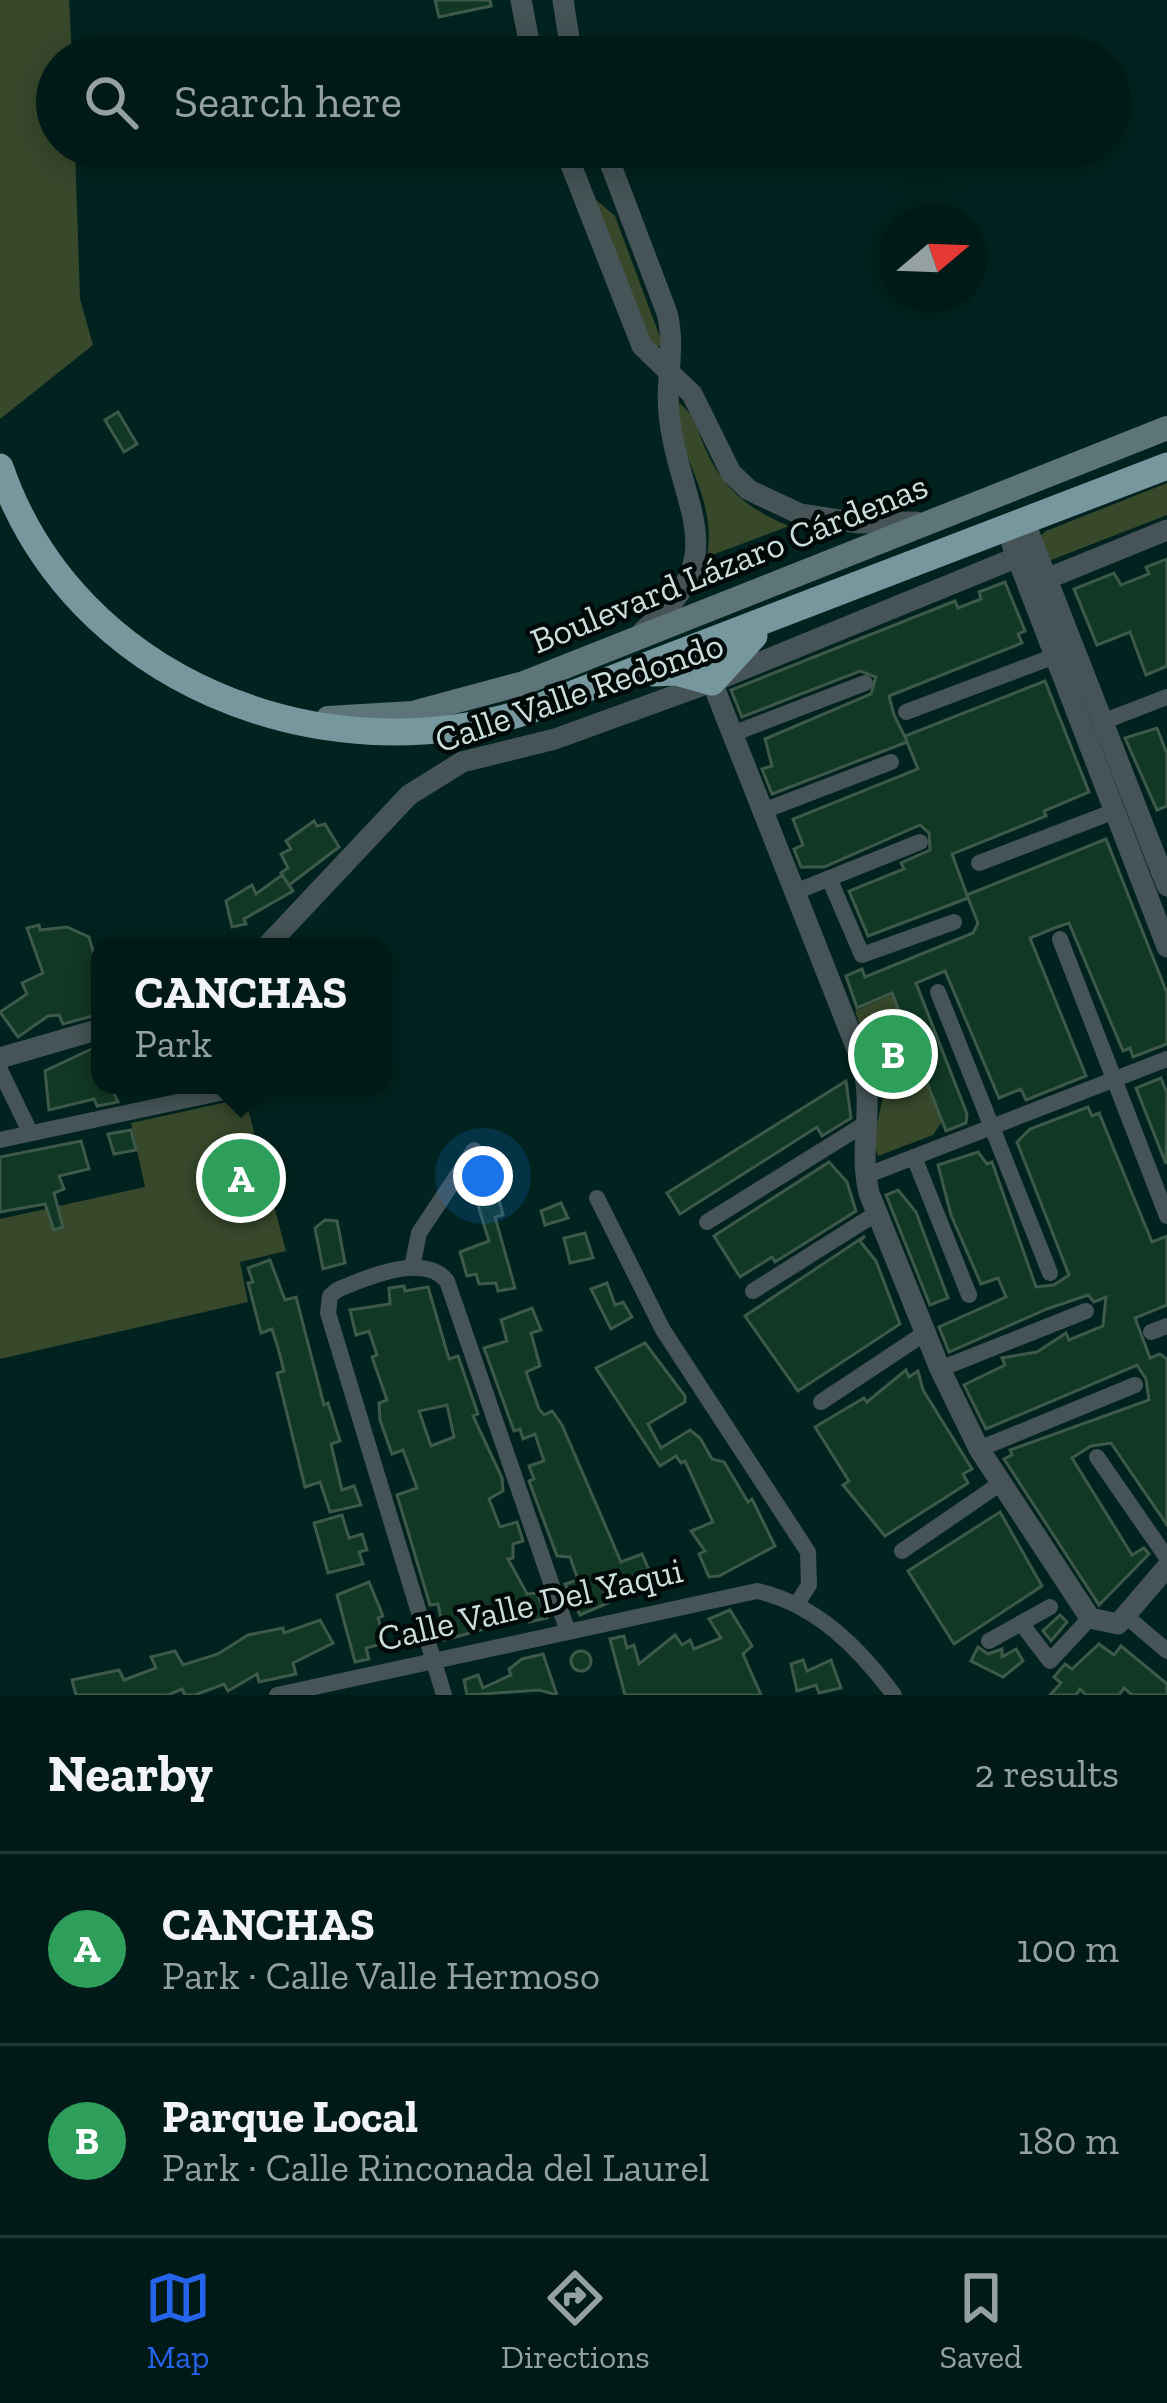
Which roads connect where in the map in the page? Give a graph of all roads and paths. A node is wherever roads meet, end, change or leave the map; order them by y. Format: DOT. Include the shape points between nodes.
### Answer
graph roads {
  1 [pos="520,0"];
  2 [pos="562,0"];
  3 [pos="528,36"];
  4 [pos="568,36"];
  5 [pos="572,168"];
  6 [pos="612,168"];
  7 [pos="670,375"];
  8 [pos="1167,428"];
  9 [pos="1167,454"];
  10 [pos="1167,466"];
  11 [pos="0,467"];
  12 [pos="1123,484"];
  13 [pos="938,520"];
  14 [pos="1167,530"];
  15 [pos="1021,540"];
  16 [pos="1037,583"];
  17 [pos="783,616"];
  18 [pos="634,639"];
  19 [pos="1055,656"];
  20 [pos="620,679"];
  21 [pos="712,682"];
  22 [pos="865,683"];
  23 [pos="1167,697"];
  24 [pos="906,712"];
  25 [pos="306,719"];
  26 [pos="1102,722"];
  27 [pos="733,734"];
  28 [pos="891,762"];
  29 [pos="763,811"];
  30 [pos="1114,811"];
  31 [pos="1158,838"];
  32 [pos="920,842"];
  33 [pos="979,863"];
  34 [pos="829,878"];
  35 [pos="1167,886"];
  36 [pos="795,892"];
  37 [pos="953,922"];
  38 [pos="274,938"];
  39 [pos="1060,939"];
  40 [pos="1167,947"];
  41 [pos="938,992"];
  42 [pos="91,1032"];
  43 [pos="0,1058"];
  44 [pos="1167,1059"];
  45 [pos="0,1070"];
  46 [pos="1114,1079"];
  47 [pos="214,1094"];
  48 [pos="868,1122"];
  49 [pos="992,1127"];
  50 [pos="30,1132"];
  51 [pos="0,1140"];
  52 [pos="474,1150"];
  53 [pos="914,1157"];
  54 [pos="866,1176"];
  55 [pos="597,1198"];
  56 [pos="877,1213"];
  57 [pos="1167,1216"];
  58 [pos="706,1222"];
  59 [pos="412,1267"];
  60 [pos="1050,1273"];
  61 [pos="753,1291"];
  62 [pos="969,1295"];
  63 [pos="1086,1311"];
  64 [pos="925,1333"];
  65 [pos="940,1369"];
  66 [pos="1135,1385"];
  67 [pos="821,1402"];
  68 [pos="979,1449"];
  69 [pos="1097,1457"];
  70 [pos="1001,1483"];
  71 [pos="902,1551"];
  72 [pos="1167,1562"];
  73 [pos="798,1602"];
  74 [pos="1050,1607"];
  75 [pos="1126,1617"];
  76 [pos="1090,1618"];
  77 [pos="1021,1623"];
  78 [pos="566,1629"];
  79 [pos="989,1641"];
  80 [pos="1167,1651"];
  81 [pos="433,1660"];
  82 [pos="277,1695"];
  83 [pos="444,1695"];
  84 [pos="894,1695"];
  1 -- 3 [label="street"];
  2 -- 4 [label="street"];
  5 -- 7 [label="street" via="632,324"];
  6 -- 7 [label="street" via="667,313"];
  7 -- 13 [label="street" via="704,412 731,473 774,505 859,523"];
  7 -- 18 [label="street" via="670,427 694,503 697,555 675,605"];
  8 -- 13 [label="main road, Boulevard Lázaro Cárdenas"];
  9 -- 12 [label="highway"];
  10 -- 12 [label="highway, Boulevard Lázaro Cárdenas"];
  11 -- 25 [label="highway, Boulevard Lázaro Cárdenas" via="56,574 118,637 198,689"];
  12 -- 15 [label="highway, Boulevard Lázaro Cárdenas"];
  13 -- 18 [label="main road, Boulevard Lázaro Cárdenas"];
  14 -- 16 [label="street"];
  15 -- 16 [label="street"];
  15 -- 17 [label="highway, Boulevard Lázaro Cárdenas"];
  15 -- 21 [label="street, Calle Valle Redondo"];
  16 -- 19 [label="street"];
  16 -- 26 [label="street"];
  17 -- 20 [label="highway, Boulevard Lázaro Cárdenas"];
  17 -- 21 [label="highway" via="746,641"];
  18 -- 25 [label="main road, Boulevard Lázaro Cárdenas" via="456,704"];
  19 -- 24 [label="street"];
  19 -- 30 [label="street"];
  20 -- 21 [label="highway" via="676,672"];
  20 -- 25 [label="highway, Boulevard Lázaro Cárdenas" via="448,733 362,733"];
  21 -- 27 [label="street"];
  21 -- 38 [label="street, Calle Valle Redondo" via="555,739 482,755 429,781"];
  22 -- 27 [label="street"];
  23 -- 26 [label="street"];
  26 -- 31 [label="street"];
  27 -- 29 [label="street"];
  28 -- 29 [label="street"];
  29 -- 36 [label="street"];
  30 -- 33 [label="street"];
  30 -- 40 [label="street"];
  31 -- 35 [label="street"];
  32 -- 34 [label="street"];
  34 -- 36 [label="street"];
  34 -- 37 [label="street" via="862,955"];
  36 -- 48 [label="street" via="862,1062 872,1098"];
  39 -- 46 [label="street"];
  41 -- 49 [label="street"];
  42 -- 43 [label="street"];
  44 -- 46 [label="street"];
  45 -- 50 [label="street"];
  46 -- 49 [label="street"];
  46 -- 57 [label="street"];
  47 -- 50 [label="street"];
  48 -- 54 [label="street"];
  48 -- 58 [label="street"];
  49 -- 53 [label="street"];
  49 -- 60 [label="street"];
  50 -- 51 [label="street"];
  52 -- 59 [label="street" via="419,1233"];
  53 -- 54 [label="street"];
  53 -- 62 [label="street"];
  54 -- 56 [label="street"];
  55 -- 73 [label="street" via="663,1330 808,1552 809,1585"];
  56 -- 61 [label="street"];
  56 -- 64 [label="street"];
  59 -- 78 [label="street" via="441,1274 453,1295"];
  59 -- 81 [label="street" via="337,1290 328,1313"];
  63 -- 65 [label="street"];
  64 -- 65 [label="street"];
  64 -- 67 [label="street"];
  65 -- 68 [label="street"];
  66 -- 68 [label="street"];
  68 -- 70 [label="street"];
  69 -- 72 [label="street"];
  70 -- 71 [label="street"];
  70 -- 76 [label="street"];
  72 -- 75 [label="street"];
  73 -- 78 [label="street, Calle Valle Del Yaqui" via="738,1591"];
  73 -- 84 [label="street"];
  74 -- 77 [label="street"];
  75 -- 76 [label="street" via="1109,1625"];
  75 -- 80 [label="street"];
  76 -- 77 [label="street" via="1050,1661"];
  77 -- 79 [label="street"];
  78 -- 81 [label="street, Calle Valle Del Yaqui"];
  81 -- 82 [label="street, Calle Valle Del Yaqui"];
  81 -- 83 [label="street"];
}
